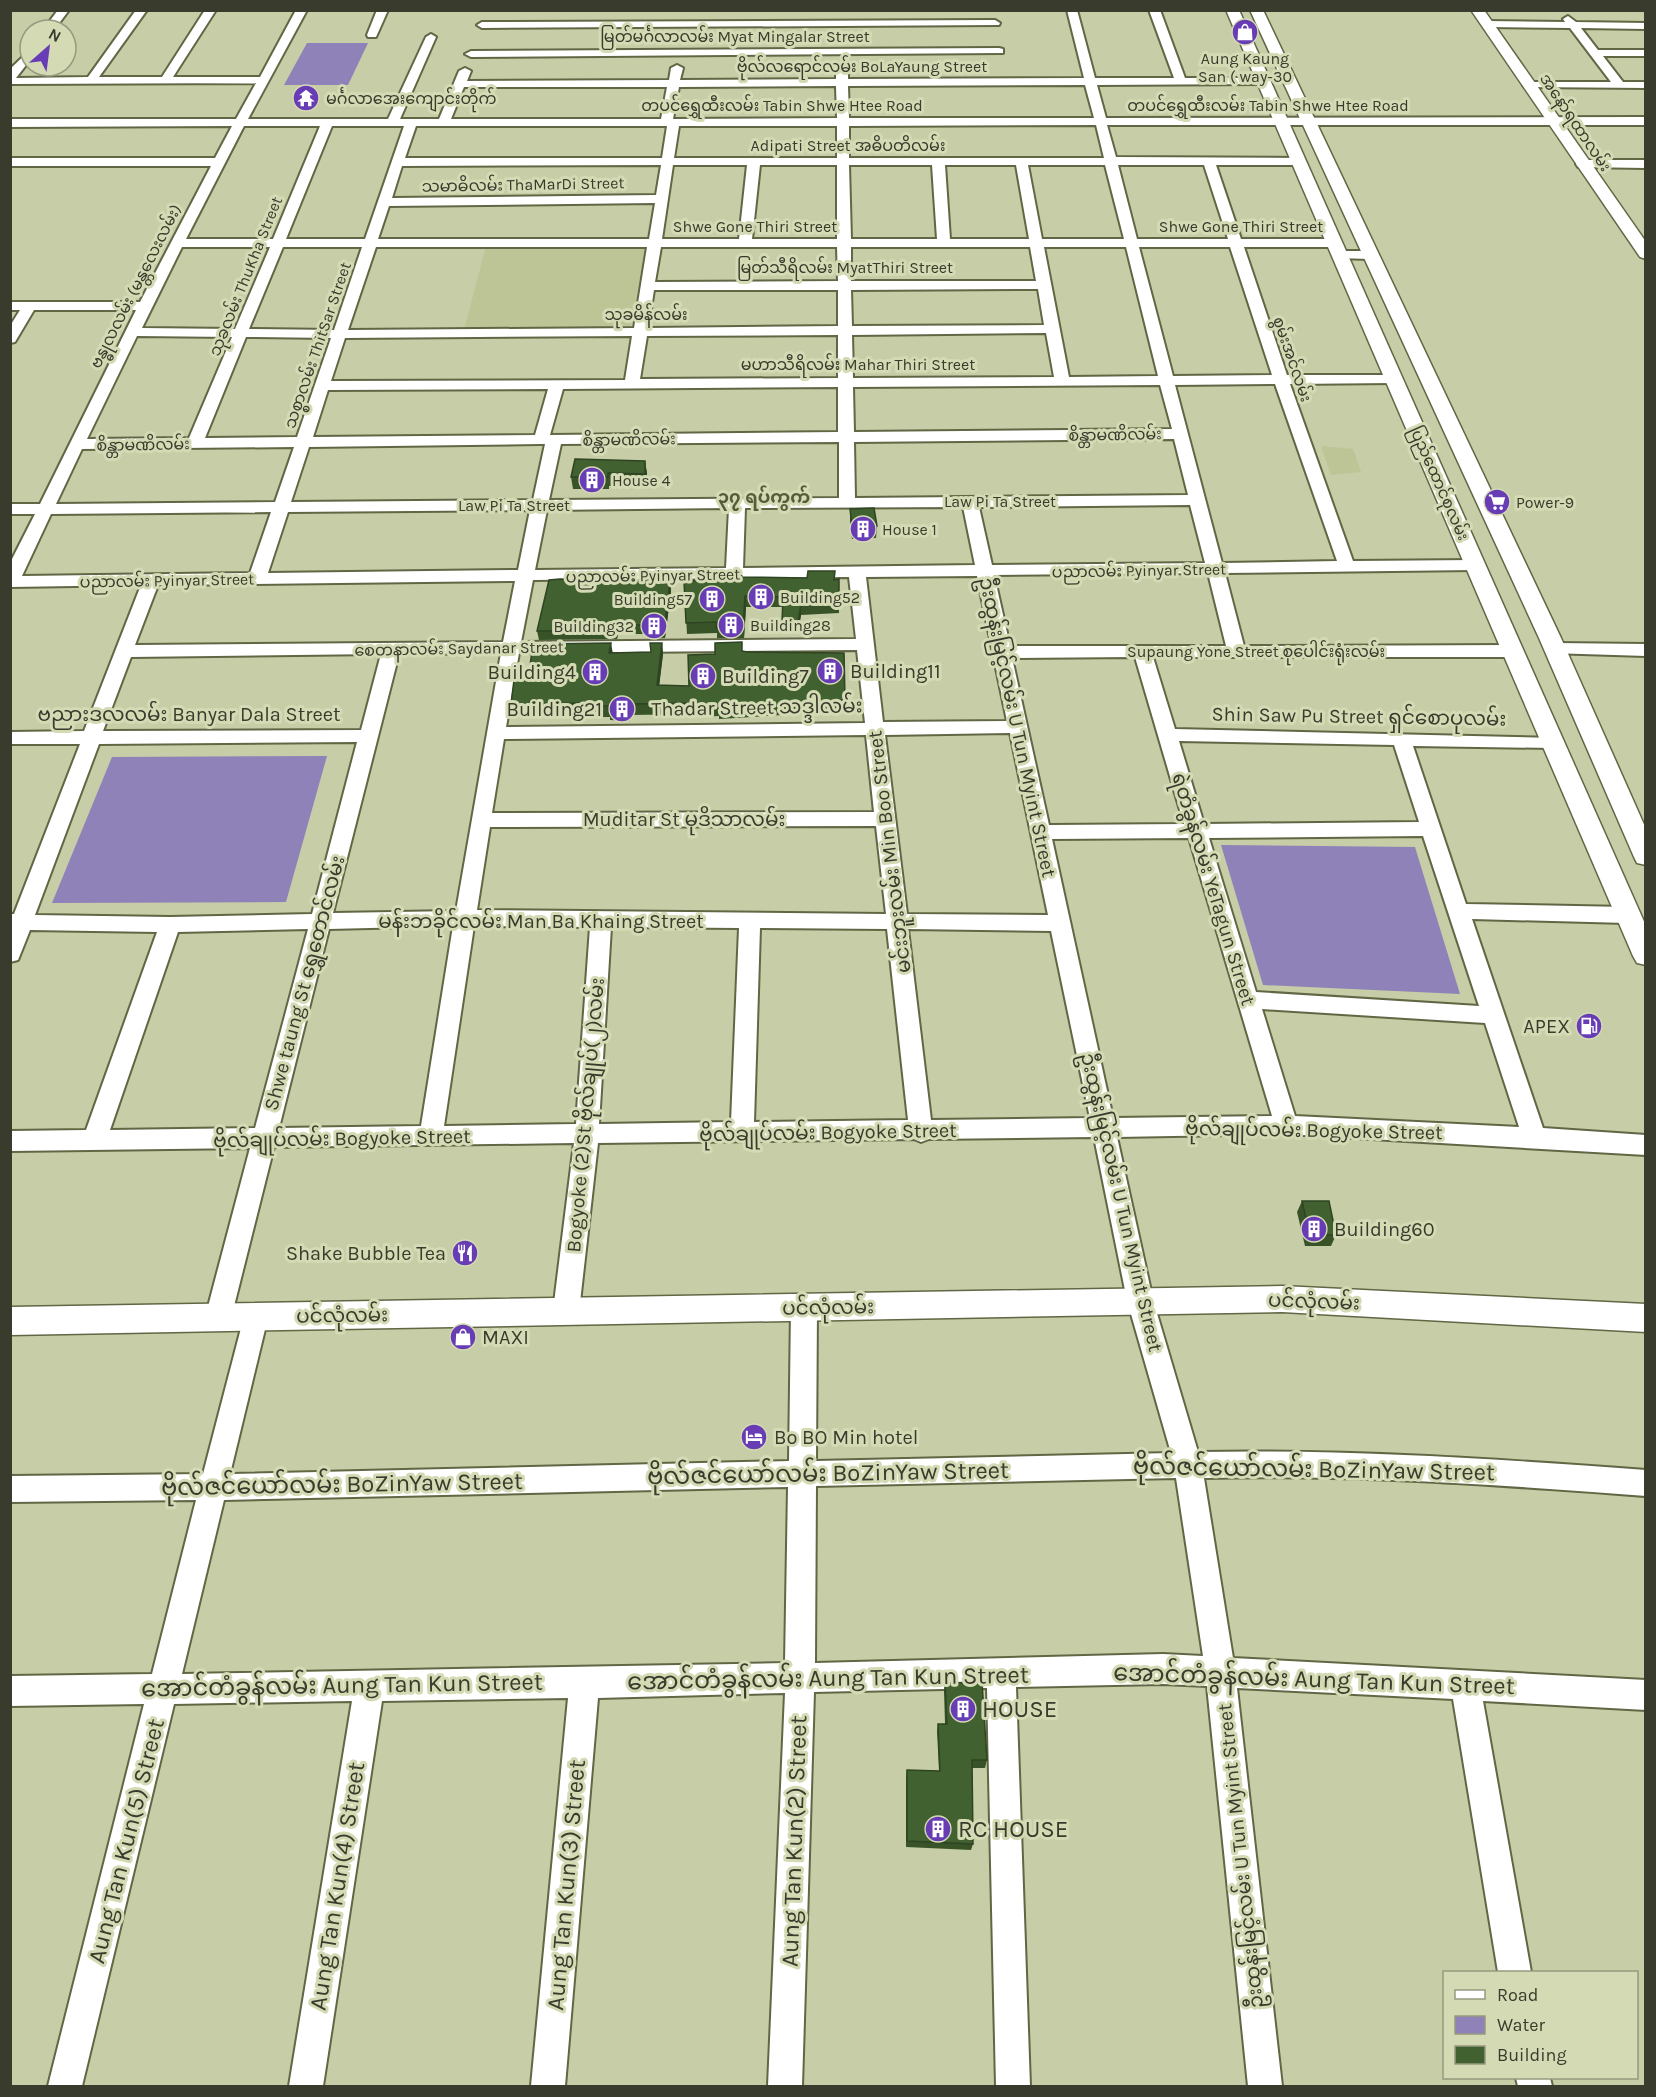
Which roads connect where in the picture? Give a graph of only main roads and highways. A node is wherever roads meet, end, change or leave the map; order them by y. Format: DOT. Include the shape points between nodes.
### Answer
graph roads {
  1 [pos="1232,10"];
  2 [pos="1256,10"];
  3 [pos="1478,10"];
  4 [pos="1646,254"];
  5 [pos="1465,541"];
  6 [pos="1503,541"];
  7 [pos="1646,857"];
  8 [pos="1646,956"];
  9 [pos="1646,1318"];
  10 [pos="10,1321"];
  1 -- 5 [label="main road, ပြည်ထောင်စုလမ်း"];
  2 -- 6 [label="main road, ပြည်ထောင်စုလမ်း"];
  3 -- 4 [label="main road, အနော်ရထာလမ်း"];
  5 -- 6 [label="main road"];
  5 -- 8 [label="main road, ပြည်ထောင်စုလမ်း"];
  6 -- 7 [label="main road, ပြည်ထောင်စုလမ်း"];
  9 -- 10 [label="main road, ပင်လုံလမ်း" via="1282,1299"];
}
